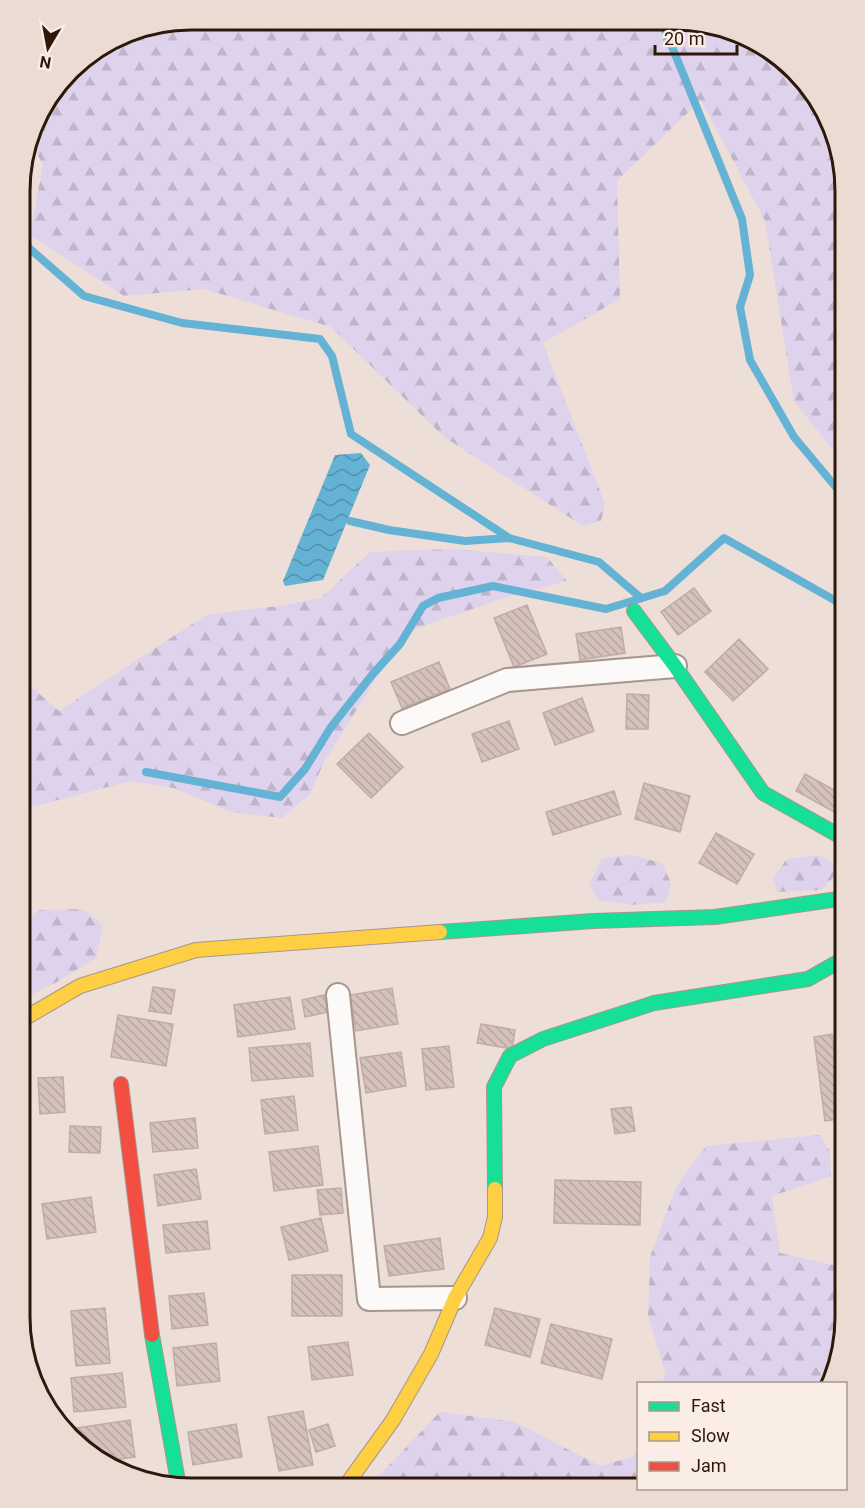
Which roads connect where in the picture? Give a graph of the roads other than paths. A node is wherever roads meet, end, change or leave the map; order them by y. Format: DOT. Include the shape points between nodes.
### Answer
graph roads {
  1 [pos="634,611"];
  2 [pos="675,666"];
  3 [pos="402,723"];
  4 [pos="835,833"];
  5 [pos="835,899"];
  6 [pos="835,963"];
  7 [pos="338,995"];
  8 [pos="30,1015"];
  9 [pos="121,1084"];
  10 [pos="455,1298"];
  11 [pos="177,1477"];
  12 [pos="351,1478"];
  1 -- 2 [label="street"];
  2 -- 3 [label="street" via="507,680"];
  2 -- 4 [label="street" via="763,793"];
  5 -- 8 [label="street" via="715,917 593,921 196,950 80,986"];
  6 -- 10 [label="street" via="808,978 654,1003 543,1039 510,1056 494,1087 495,1217 489,1238"];
  7 -- 10 [label="street" via="369,1299"];
  9 -- 11 [label="street" via="154,1349"];
  10 -- 12 [label="street" via="431,1354 393,1420"];
}
